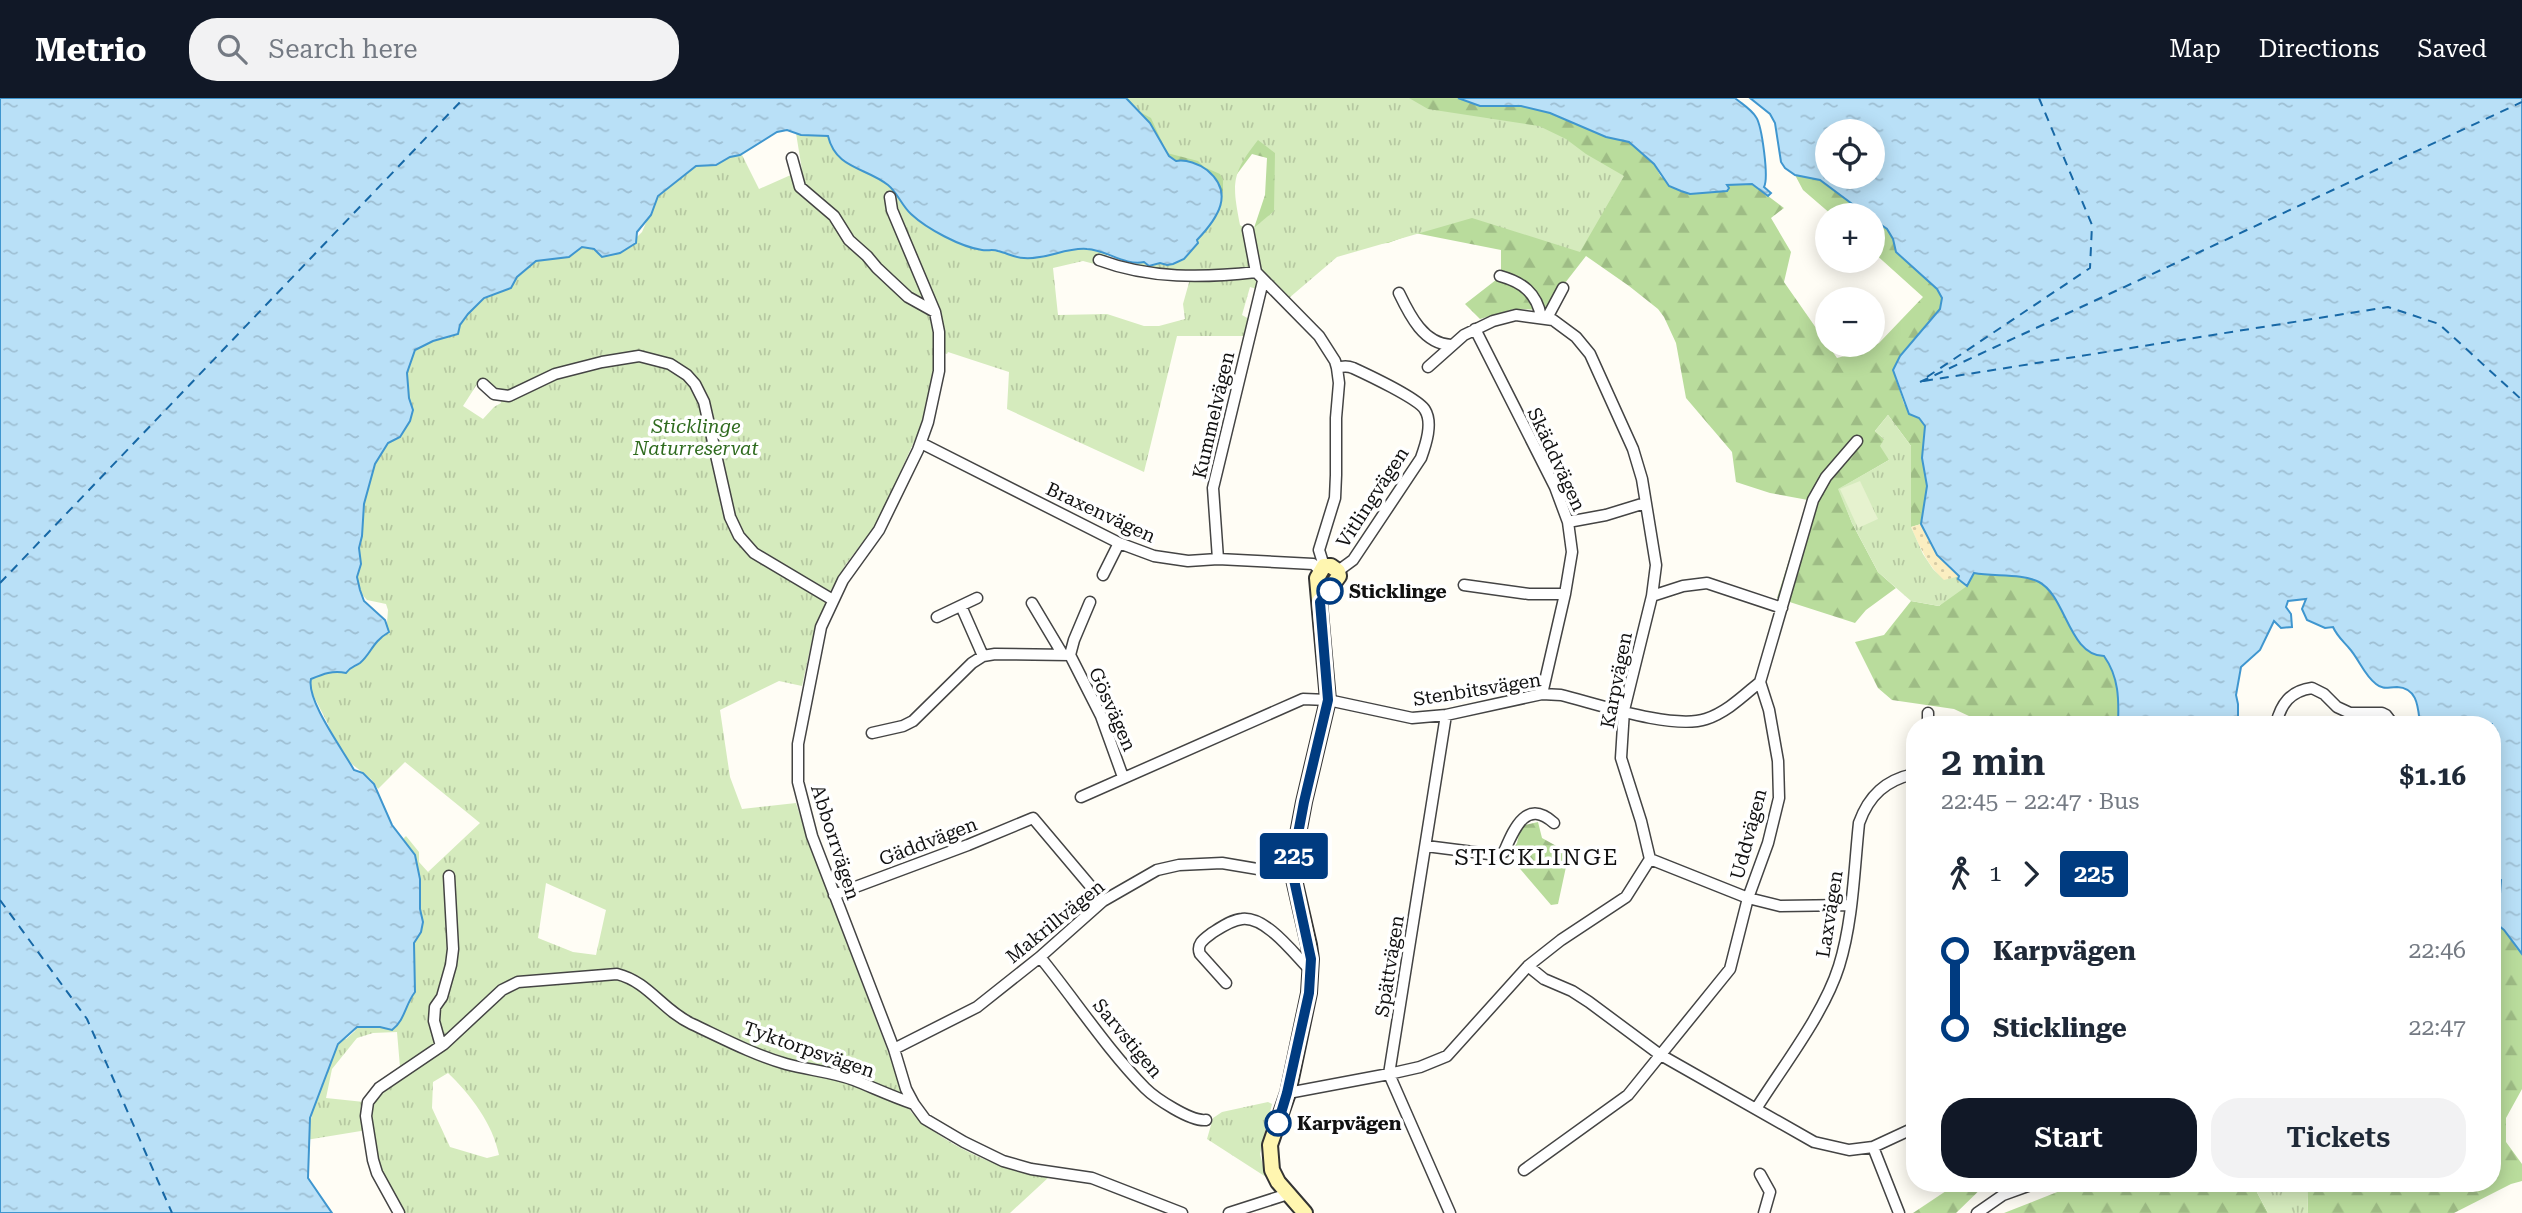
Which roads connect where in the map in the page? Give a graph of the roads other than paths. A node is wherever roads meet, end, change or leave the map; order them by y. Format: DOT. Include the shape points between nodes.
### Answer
graph roads {
  1 [pos="792,158"];
  2 [pos="890,197"];
  3 [pos="1248,230"];
  4 [pos="1100,260"];
  5 [pos="1259,276"];
  6 [pos="1500,276"];
  7 [pos="1563,288"];
  8 [pos="1399,293"];
  9 [pos="935,312"];
  10 [pos="1544,317"];
  11 [pos="1475,329"];
  12 [pos="1451,345"];
  13 [pos="1337,368"];
  14 [pos="1428,368"];
  15 [pos="483,384"];
  16 [pos="1857,441"];
  17 [pos="921,443"];
  18 [pos="1646,503"];
  19 [pos="1568,522"];
  20 [pos="1119,543"];
  21 [pos="1218,559"];
  22 [pos="1327,569"];
  23 [pos="1103,575"];
  24 [pos="1464,584"];
  25 [pos="1565,594"];
  26 [pos="1652,596"];
  27 [pos="977,598"];
  28 [pos="833,600"];
  29 [pos="1090,602"];
  30 [pos="1032,603"];
  31 [pos="961,606"];
  32 [pos="1782,608"];
  33 [pos="937,617"];
  34 [pos="1067,655"];
  35 [pos="983,656"];
  36 [pos="1760,682"];
  37 [pos="1542,694"];
  38 [pos="1328,700"];
  39 [pos="1625,710"];
  40 [pos="1446,715"];
  41 [pos="2279,716"];
  42 [pos="2387,716"];
  43 [pos="872,733"];
  44 [pos="1906,775"];
  45 [pos="1123,777"];
  46 [pos="1081,797"];
  47 [pos="1554,823"];
  48 [pos="1426,846"];
  49 [pos="1650,859"];
  50 [pos="1293,875"];
  51 [pos="449,876"];
  52 [pos="834,895"];
  53 [pos="1748,898"];
  54 [pos="1102,901"];
  55 [pos="1850,905"];
  56 [pos="1040,957"];
  57 [pos="1528,966"];
  58 [pos="1310,970"];
  59 [pos="1226,983"];
  60 [pos="441,1046"];
  61 [pos="894,1049"];
  62 [pos="1659,1055"];
  63 [pos="1389,1074"];
  64 [pos="1287,1093"];
  65 [pos="914,1104"];
  66 [pos="1756,1109"];
  67 [pos="1206,1119"];
  68 [pos="1906,1132"];
  69 [pos="1873,1147"];
  70 [pos="1524,1170"];
  71 [pos="1760,1174"];
  72 [pos="2011,1192"];
  73 [pos="1288,1194"];
  74 [pos="399,1213"];
  75 [pos="1182,1213"];
  76 [pos="1229,1213"];
  77 [pos="1305,1213"];
  78 [pos="1450,1213"];
  79 [pos="1764,1213"];
  80 [pos="1899,1213"];
  81 [pos="1977,1213"];
  1 -- 9 [label="street" via="800,187 834,216 849,240 908,297"];
  2 -- 9 [label="street, Abborrvägen"];
  3 -- 5 [label="street"];
  4 -- 5 [label="street" via="1154,275"];
  5 -- 13 [label="street" via="1319,336"];
  5 -- 21 [label="street, Kummelvägen" via="1213,488"];
  6 -- 10 [label="street" via="1529,290"];
  7 -- 10 [label="street"];
  8 -- 12 [label="street" via="1431,341"];
  9 -- 17 [label="street, Abborrvägen" via="939,372"];
  10 -- 11 [label="street" via="1516,315"];
  10 -- 18 [label="street, Karpvägen" via="1576,337 1590,354 1633,449"];
  11 -- 12 [label="street"];
  11 -- 19 [label="street, Skäddvägen"];
  12 -- 14 [label="street"];
  13 -- 22 [label="street" via="1335,498 1319,550"];
  13 -- 22 [label="street, Vitlingvägen" via="1352,367 1408,397 1424,407 1428,420 1421,458 1353,560"];
  15 -- 28 [label="street" via="494,394 509,396 555,374 639,356 670,364 688,375 704,402 730,517 739,536 754,553"];
  16 -- 32 [label="street" via="1812,500"];
  17 -- 20 [label="street, Braxenvägen"];
  17 -- 28 [label="street, Abborrvägen" via="879,530"];
  18 -- 19 [label="street"];
  18 -- 26 [label="street, Karpvägen" via="1656,565"];
  19 -- 25 [label="street, Skäddvägen" via="1572,552"];
  20 -- 21 [label="street, Braxenvägen" via="1154,556"];
  20 -- 23 [label="street"];
  21 -- 22 [label="street, Braxenvägen" via="1312,564"];
  22 -- 38 [label="street" via="1339,576 1320,602"];
  24 -- 25 [label="street" via="1529,594"];
  25 -- 37 [label="street, Skäddvägen"];
  26 -- 32 [label="street" via="1707,583"];
  26 -- 39 [label="street, Karpvägen"];
  27 -- 31 [label="street"];
  28 -- 52 [label="street, Abborrvägen" via="813,661 799,744 798,782"];
  29 -- 34 [label="street, Gösvägen"];
  30 -- 34 [label="street, Gösvägen"];
  31 -- 33 [label="street"];
  31 -- 35 [label="street"];
  32 -- 36 [label="street"];
  34 -- 35 [label="street, Gösvägen"];
  34 -- 45 [label="street, Gösvägen" via="1101,716"];
  35 -- 43 [label="street" via="913,721"];
  36 -- 39 [label="street, Stenbitsvägen" via="1732,705 1703,720 1679,723"];
  36 -- 53 [label="street, Uddvägen" via="1769,710 1780,790"];
  37 -- 39 [label="street, Stenbitsvägen"];
  37 -- 40 [label="street, Stenbitsvägen"];
  38 -- 40 [label="street, Stenbitsvägen" via="1412,718"];
  38 -- 45 [label="street, Stenbitsvägen" via="1304,699"];
  38 -- 50 [label="street" via="1304,802"];
  39 -- 49 [label="street, Karpvägen" via="1621,758"];
  40 -- 48 [label="street, Spättvägen"];
  41 -- 42 [label="street" via="2290,696 2312,688 2344,711"];
  44 -- 55 [label="street, Laxvägen" via="1888,783 1864,810"];
  45 -- 46 [label="street, Stenbitsvägen"];
  47 -- 48 [label="street" via="1538,814 1521,818 1504,852 1497,855"];
  48 -- 63 [label="street, Spättvägen"];
  49 -- 53 [label="street"];
  49 -- 57 [label="street" via="1626,897"];
  50 -- 54 [label="street, Makrillvägen" via="1222,863 1180,865 1157,870"];
  50 -- 58 [label="street"];
  51 -- 60 [label="street" via="453,949 434,1021"];
  52 -- 54 [label="street, Gäddvägen" via="1033,818"];
  52 -- 61 [label="street, Abborrvägen"];
  53 -- 55 [label="street" via="1780,906"];
  53 -- 62 [label="street, Uddvägen" via="1730,968"];
  54 -- 56 [label="street, Makrillvägen"];
  55 -- 66 [label="street, Laxvägen" via="1833,983"];
  56 -- 61 [label="street, Makrillvägen" via="977,1007"];
  56 -- 67 [label="street, Sarvstigen" via="1146,1090 1179,1111"];
  57 -- 62 [label="street" via="1589,1002"];
  57 -- 63 [label="street" via="1447,1056"];
  58 -- 59 [label="street" via="1268,928 1251,919 1235,920 1211,934 1198,950"];
  58 -- 64 [label="street"];
  60 -- 65 [label="street, Tyktorpsvägen" via="502,990 518,982 617,975 638,981 672,1012 780,1062 854,1080"];
  60 -- 74 [label="street, Tyktorpsvägen" via="379,1088 368,1101 373,1160"];
  61 -- 65 [label="street, Abborrvägen"];
  62 -- 66 [label="street"];
  62 -- 70 [label="street, Uddvägen" via="1628,1096"];
  63 -- 64 [label="street"];
  63 -- 78 [label="street"];
  64 -- 73 [label="street" via="1270,1159"];
  65 -- 75 [label="street, Abborrvägen" via="932,1124 1003,1161 1092,1178"];
  66 -- 69 [label="street" via="1814,1142 1849,1150"];
  68 -- 69 [label="street"];
  69 -- 80 [label="street"];
  71 -- 79 [label="street" via="1770,1192"];
  72 -- 81 [label="street"];
  73 -- 76 [label="street"];
  73 -- 77 [label="street"];
}
